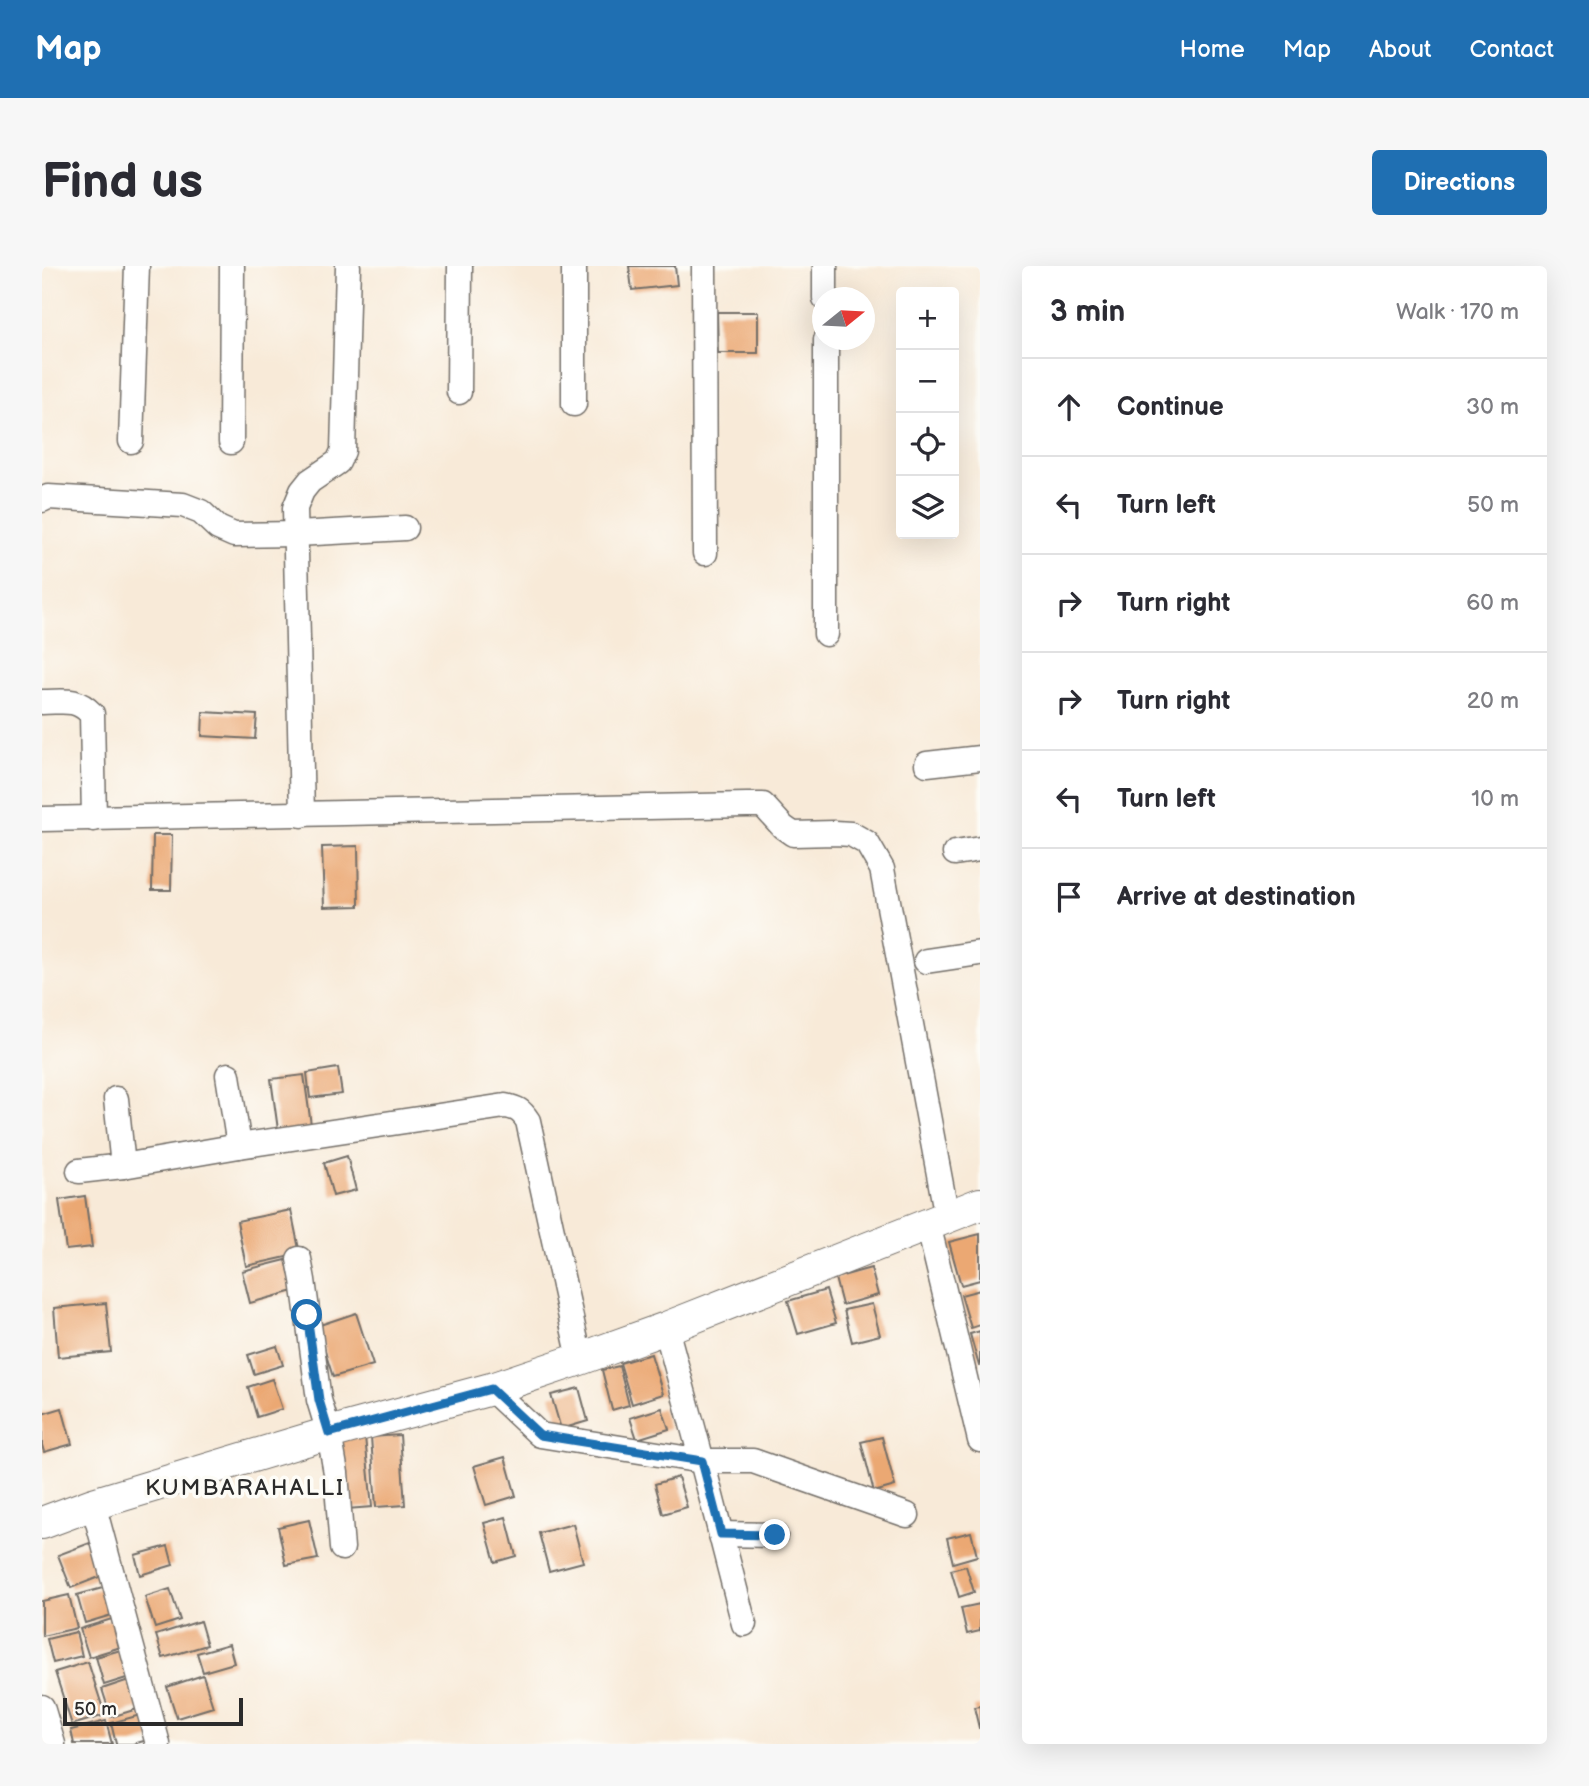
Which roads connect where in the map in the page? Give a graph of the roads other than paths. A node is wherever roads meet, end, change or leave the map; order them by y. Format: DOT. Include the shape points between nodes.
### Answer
graph roads {
  1 [pos="137,266"];
  2 [pos="232,266"];
  3 [pos="348,266"];
  4 [pos="460,266"];
  5 [pos="574,266"];
  6 [pos="704,266"];
  7 [pos="825,266"];
  8 [pos="825,287"];
  9 [pos="825,350"];
  10 [pos="459,392"];
  11 [pos="574,404"];
  12 [pos="131,441"];
  13 [pos="231,442"];
  14 [pos="44,498"];
  15 [pos="405,528"];
  16 [pos="297,534"];
  17 [pos="705,553"];
  18 [pos="826,634"];
  19 [pos="42,702"];
  20 [pos="980,758"];
  21 [pos="927,764"];
  22 [pos="302,815"];
  23 [pos="42,819"];
  24 [pos="94,819"];
  25 [pos="980,849"];
  26 [pos="956,853"];
  27 [pos="980,953"];
  28 [pos="926,961"];
  29 [pos="228,1075"];
  30 [pos="116,1099"];
  31 [pos="239,1146"];
  32 [pos="123,1166"];
  33 [pos="79,1171"];
  34 [pos="980,1204"];
  35 [pos="937,1220"];
  36 [pos="299,1259"];
  37 [pos="666,1328"];
  38 [pos="580,1359"];
  39 [pos="491,1389"];
  40 [pos="329,1433"];
  41 [pos="980,1440"];
  42 [pos="702,1461"];
  43 [pos="93,1504"];
  44 [pos="907,1515"];
  45 [pos="42,1523"];
  46 [pos="721,1534"];
  47 [pos="775,1535"];
  48 [pos="342,1548"];
  49 [pos="744,1624"];
  50 [pos="42,1707"];
  51 [pos="53,1744"];
  52 [pos="158,1744"];
  1 -- 12 [label="street"];
  2 -- 13 [label="street"];
  3 -- 16 [label="street" via="343,451 338,461 302,491 295,508"];
  4 -- 10 [label="street"];
  5 -- 11 [label="street"];
  6 -- 17 [label="street"];
  7 -- 8 [label="street"];
  9 -- 18 [label="street"];
  14 -- 16 [label="street" via="183,505 234,535"];
  15 -- 16 [label="street"];
  16 -- 22 [label="street"];
  19 -- 24 [label="street" via="74,702 92,714"];
  20 -- 21 [label="street"];
  22 -- 24 [label="street"];
  22 -- 35 [label="street" via="763,805 793,834 850,834 867,843 881,869"];
  23 -- 24 [label="street"];
  25 -- 26 [label="street"];
  27 -- 28 [label="street"];
  29 -- 31 [label="street"];
  30 -- 32 [label="street"];
  31 -- 32 [label="street"];
  31 -- 38 [label="street" via="505,1106 517,1108 528,1121"];
  32 -- 33 [label="street"];
  34 -- 35 [label="street"];
  35 -- 37 [label="street"];
  35 -- 41 [label="street"];
  36 -- 40 [label="street" via="319,1400"];
  37 -- 38 [label="street"];
  37 -- 42 [label="street"];
  38 -- 39 [label="street"];
  39 -- 40 [label="street"];
  39 -- 42 [label="street" via="540,1435"];
  40 -- 43 [label="street"];
  40 -- 48 [label="street"];
  42 -- 44 [label="street" via="753,1461"];
  42 -- 46 [label="street"];
  43 -- 45 [label="street"];
  43 -- 52 [label="street"];
  46 -- 47 [label="street"];
  46 -- 49 [label="street"];
  50 -- 51 [label="street"];
}
